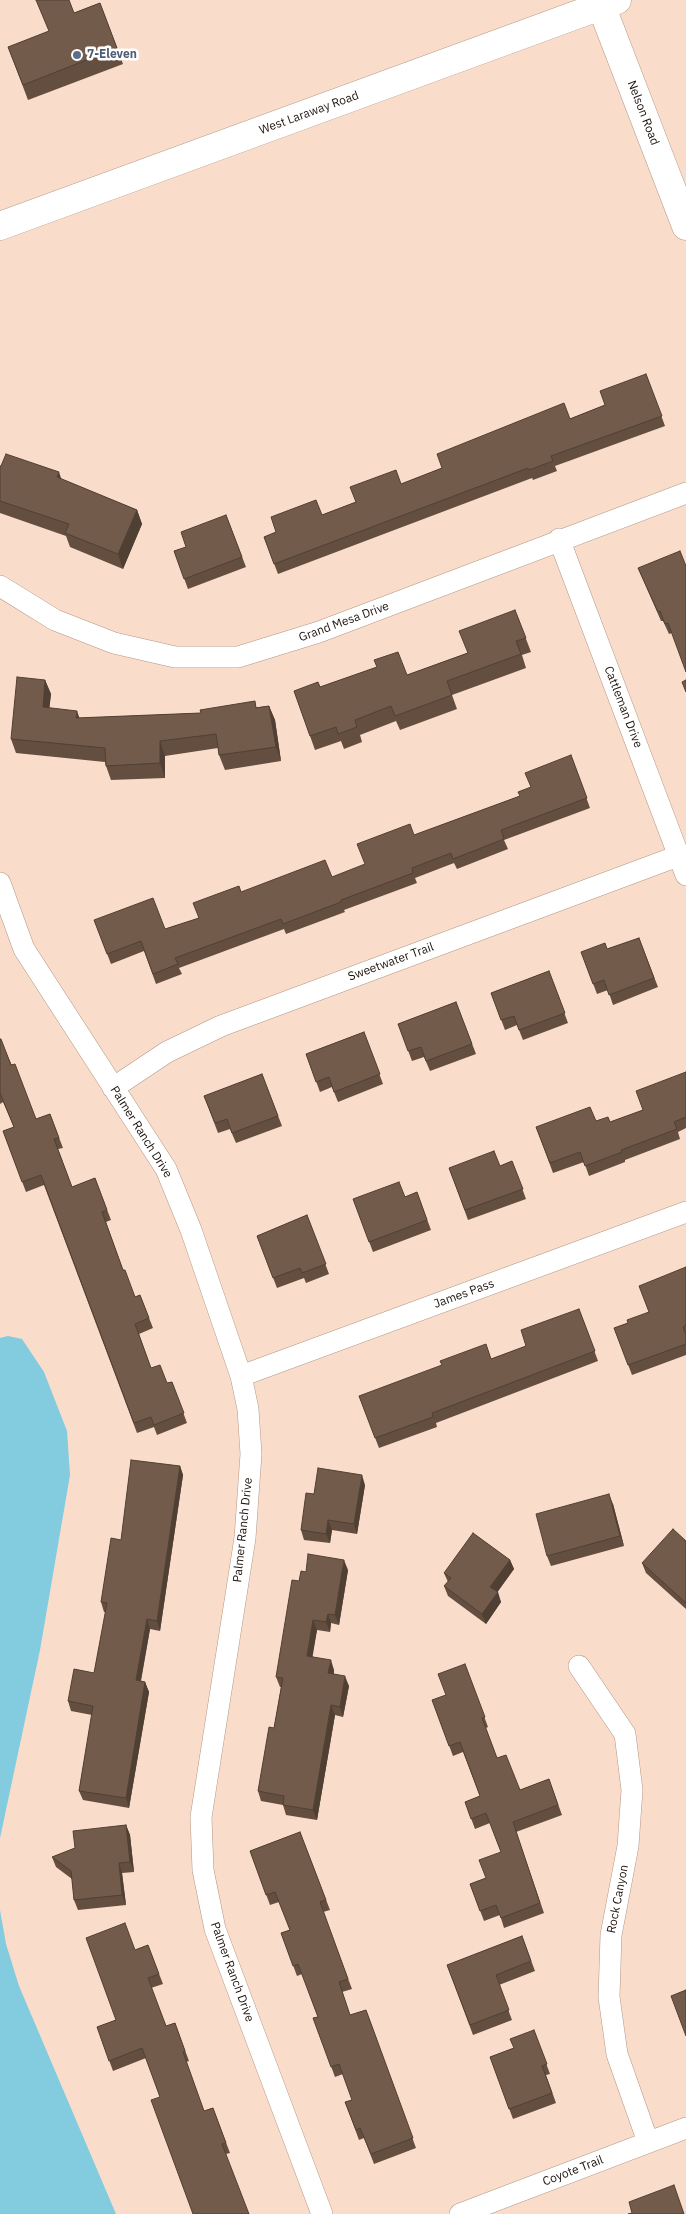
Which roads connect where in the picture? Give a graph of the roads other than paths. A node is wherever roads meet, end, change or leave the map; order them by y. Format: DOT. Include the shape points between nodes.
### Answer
graph roads {
  1 [pos="606,2"];
  2 [pos="0,226"];
  3 [pos="686,226"];
  4 [pos="686,493"];
  5 [pos="559,539"];
  6 [pos="0,586"];
  7 [pos="682,866"];
  8 [pos="0,883"];
  9 [pos="113,1088"];
  10 [pos="686,1212"];
  11 [pos="241,1376"];
  12 [pos="579,1666"];
  13 [pos="686,2128"];
  14 [pos="648,2142"];
  15 [pos="322,2214"];
  16 [pos="460,2214"];
  1 -- 2 [label="main road, West Laraway Road"];
  1 -- 3 [label="main road, Nelson Road"];
  4 -- 5 [label="street, Grand Mesa Drive"];
  5 -- 6 [label="street, Grand Mesa Drive" via="319,632 238,657 176,658 114,643 55,620"];
  5 -- 7 [label="street, Cattleman Drive"];
  7 -- 9 [label="street, Sweetwater Trail" via="221,1026 166,1052"];
  8 -- 9 [label="street, Palmer Ranch Drive" via="24,949"];
  9 -- 11 [label="street, Palmer Ranch Drive" via="166,1169 191,1230"];
  10 -- 11 [label="street, James Pass"];
  11 -- 15 [label="street, Palmer Ranch Drive" via="248,1408 251,1454 245,1538 201,1817 203,1870 215,1929"];
  12 -- 14 [label="street, Rock Canyon" via="626,1734 632,1790 629,1837 611,1935 609,1997 617,2054"];
  13 -- 14 [label="street, Coyote Trail"];
  14 -- 16 [label="street, Coyote Trail"];
}
